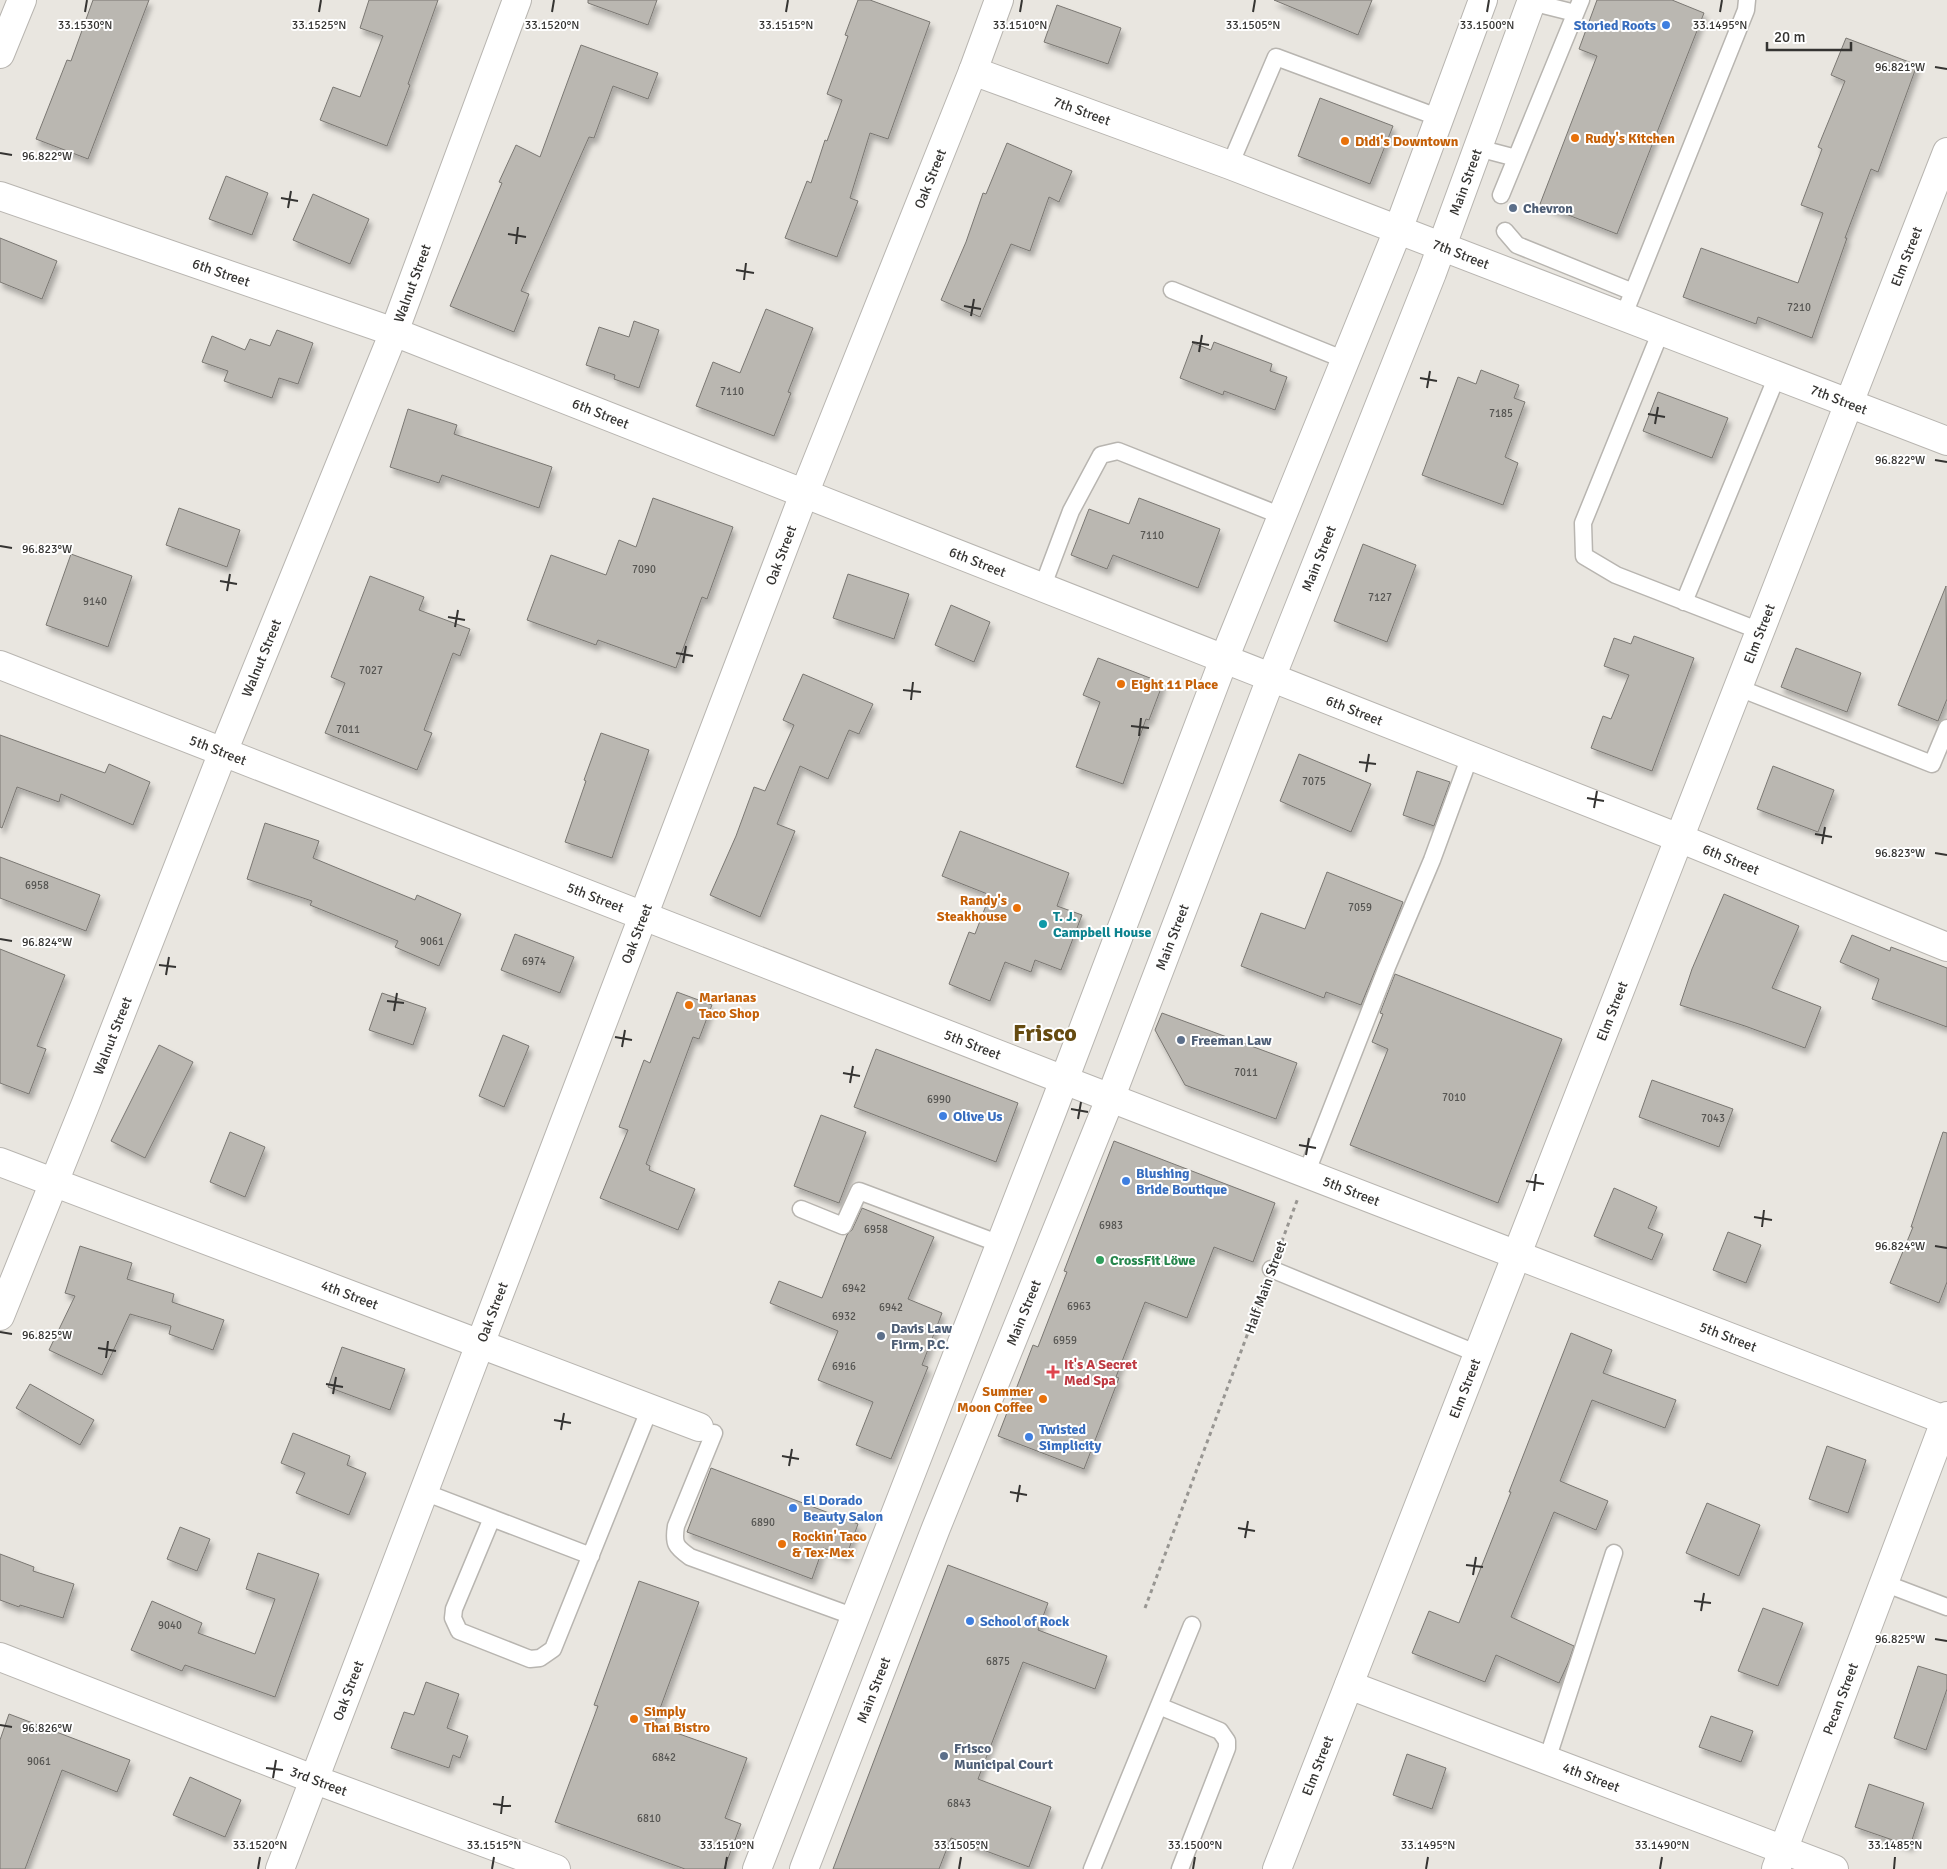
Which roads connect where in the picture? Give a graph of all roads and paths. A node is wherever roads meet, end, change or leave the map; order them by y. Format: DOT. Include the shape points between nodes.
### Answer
graph roads {
  1 [pos="22,0"];
  2 [pos="516,0"];
  3 [pos="998,0"];
  4 [pos="1483,0"];
  5 [pos="1747,0"];
  6 [pos="1532,1"];
  7 [pos="1578,6"];
  8 [pos="0,54"];
  9 [pos="973,71"];
  10 [pos="1440,118"];
  11 [pos="1478,148"];
  12 [pos="1947,152"];
  13 [pos="1516,158"];
  14 [pos="1230,165"];
  15 [pos="1501,195"];
  16 [pos="0,196"];
  17 [pos="1398,230"];
  18 [pos="1505,231"];
  19 [pos="1443,247"];
  20 [pos="1172,290"];
  21 [pos="1628,304"];
  22 [pos="1661,331"];
  23 [pos="394,332"];
  24 [pos="1345,360"];
  25 [pos="1777,376"];
  26 [pos="1849,404"];
  27 [pos="1947,441"];
  28 [pos="804,494"];
  29 [pos="1282,516"];
  30 [pos="1042,588"];
  31 [pos="1684,602"];
  32 [pos="1760,631"];
  33 [pos="1224,659"];
  34 [pos="0,665"];
  35 [pos="1271,678"];
  36 [pos="1739,688"];
  37 [pos="1947,728"];
  38 [pos="224,752"];
  39 [pos="1470,756"];
  40 [pos="1679,838"];
  41 [pos="643,916"];
  42 [pos="1947,947"];
  43 [pos="1064,1080"];
  44 [pos="1110,1099"];
  45 [pos="0,1162"];
  46 [pos="1306,1174"];
  47 [pos="54,1182"];
  48 [pos="802,1209"];
  49 [pos="1000,1244"];
  50 [pos="1516,1255"];
  51 [pos="1271,1269"];
  52 [pos="0,1316"];
  53 [pos="481,1344"];
  54 [pos="1478,1354"];
  55 [pos="650,1408"];
  56 [pos="1946,1419"];
  57 [pos="706,1430"];
  58 [pos="424,1492"];
  59 [pos="492,1518"];
  60 [pos="1614,1553"];
  61 [pos="591,1556"];
  62 [pos="1884,1582"];
  63 [pos="1947,1607"];
  64 [pos="1145,1608"];
  65 [pos="855,1617"];
  66 [pos="1192,1625"];
  67 [pos="0,1656"];
  68 [pos="1349,1685"];
  69 [pos="1159,1706"];
  70 [pos="1547,1760"];
  71 [pos="313,1779"];
  72 [pos="1780,1859"];
  73 [pos="280,1869"];
  74 [pos="556,1869"];
  75 [pos="757,1869"];
  76 [pos="804,1869"];
  77 [pos="1092,1869"];
  78 [pos="1180,1869"];
  79 [pos="1277,1869"];
  80 [pos="1834,1869"];
  1 -- 8 [label="street"];
  2 -- 23 [label="street, Walnut Street"];
  3 -- 9 [label="street, Oak Street"];
  4 -- 10 [label="street"];
  5 -- 21 [label="lane" via="1746,10"];
  6 -- 7 [label="lane"];
  6 -- 11 [label="street, Main Street"];
  7 -- 13 [label="lane"];
  9 -- 14 [label="street, 7th Street"];
  9 -- 28 [label="street, Oak Street"];
  10 -- 14 [label="lane" via="1276,57"];
  10 -- 17 [label="street"];
  11 -- 13 [label="lane"];
  11 -- 19 [label="street, Main Street"];
  12 -- 26 [label="street, Elm Street"];
  13 -- 15 [label="lane"];
  14 -- 17 [label="street, 7th Street"];
  16 -- 23 [label="street, 6th Street"];
  17 -- 19 [label="street, 7th Street"];
  17 -- 24 [label="street"];
  18 -- 21 [label="lane" via="1517,245"];
  19 -- 21 [label="street, 7th Street"];
  19 -- 35 [label="street, Main Street"];
  20 -- 24 [label="lane"];
  21 -- 22 [label="street, 7th Street"];
  22 -- 25 [label="street, 7th Street"];
  22 -- 31 [label="lane" via="1583,523 1584,556 1616,575"];
  23 -- 28 [label="street, 6th Street"];
  23 -- 38 [label="street, Walnut Street"];
  24 -- 29 [label="street"];
  25 -- 26 [label="street, 7th Street"];
  25 -- 31 [label="lane"];
  26 -- 27 [label="street, 7th Street"];
  26 -- 32 [label="street, Elm Street"];
  28 -- 30 [label="street, 6th Street"];
  28 -- 41 [label="street, Oak Street"];
  29 -- 30 [label="lane" via="1118,452 1101,456 1071,511"];
  29 -- 33 [label="street"];
  30 -- 33 [label="street, 6th Street"];
  31 -- 32 [label="lane"];
  32 -- 36 [label="street, Elm Street"];
  33 -- 35 [label="street, 6th Street"];
  33 -- 43 [label="street"];
  34 -- 38 [label="street, 5th Street"];
  35 -- 39 [label="street, 6th Street"];
  35 -- 44 [label="street, Main Street"];
  36 -- 37 [label="lane" via="1932,764"];
  36 -- 40 [label="street, Elm Street"];
  38 -- 41 [label="street, 5th Street"];
  38 -- 47 [label="street, Walnut Street"];
  39 -- 40 [label="street, 6th Street"];
  39 -- 46 [label="lane" via="1432,860"];
  40 -- 42 [label="street, 6th Street"];
  40 -- 50 [label="street, Elm Street"];
  41 -- 43 [label="street, 5th Street"];
  41 -- 53 [label="street, Oak Street"];
  43 -- 44 [label="street, 5th Street"];
  43 -- 49 [label="street"];
  44 -- 46 [label="street, 5th Street"];
  44 -- 76 [label="street, Main Street" via="936,1528"];
  45 -- 47 [label="street, 4th Street"];
  46 -- 50 [label="street, 5th Street"];
  46 -- 51 [label="path, Half Main Street"];
  47 -- 52 [label="street, Walnut Street"];
  47 -- 53 [label="street, 4th Street"];
  48 -- 49 [label="lane" via="843,1226 859,1191"];
  49 -- 65 [label="street"];
  50 -- 54 [label="street, Elm Street"];
  50 -- 56 [label="street, 5th Street"];
  51 -- 54 [label="lane"];
  51 -- 64 [label="path, Half Main Street"];
  53 -- 55 [label="street, 4th Street"];
  53 -- 58 [label="street, Oak Street"];
  54 -- 68 [label="street, Elm Street"];
  55 -- 57 [label="street, 4th Street"];
  55 -- 61 [label="lane"];
  56 -- 62 [label="street, Pecan Street"];
  57 -- 65 [label="lane" via="676,1526 674,1538 678,1549"];
  58 -- 59 [label="lane"];
  58 -- 71 [label="street, Oak Street"];
  59 -- 61 [label="lane"];
  59 -- 61 [label="lane" via="453,1618 459,1631 530,1659 540,1658 553,1649"];
  60 -- 70 [label="lane"];
  62 -- 63 [label="lane"];
  62 -- 72 [label="street, Pecan Street"];
  65 -- 75 [label="street"];
  66 -- 69 [label="lane"];
  67 -- 71 [label="street, 3rd Street"];
  68 -- 70 [label="street, 4th Street"];
  68 -- 79 [label="street, Elm Street"];
  69 -- 77 [label="lane"];
  69 -- 78 [label="lane" via="1220,1731 1227,1741"];
  70 -- 72 [label="street, 4th Street"];
  71 -- 73 [label="street, Oak Street"];
  71 -- 74 [label="street, 3rd Street"];
  72 -- 80 [label="street, 4th Street"];
}
